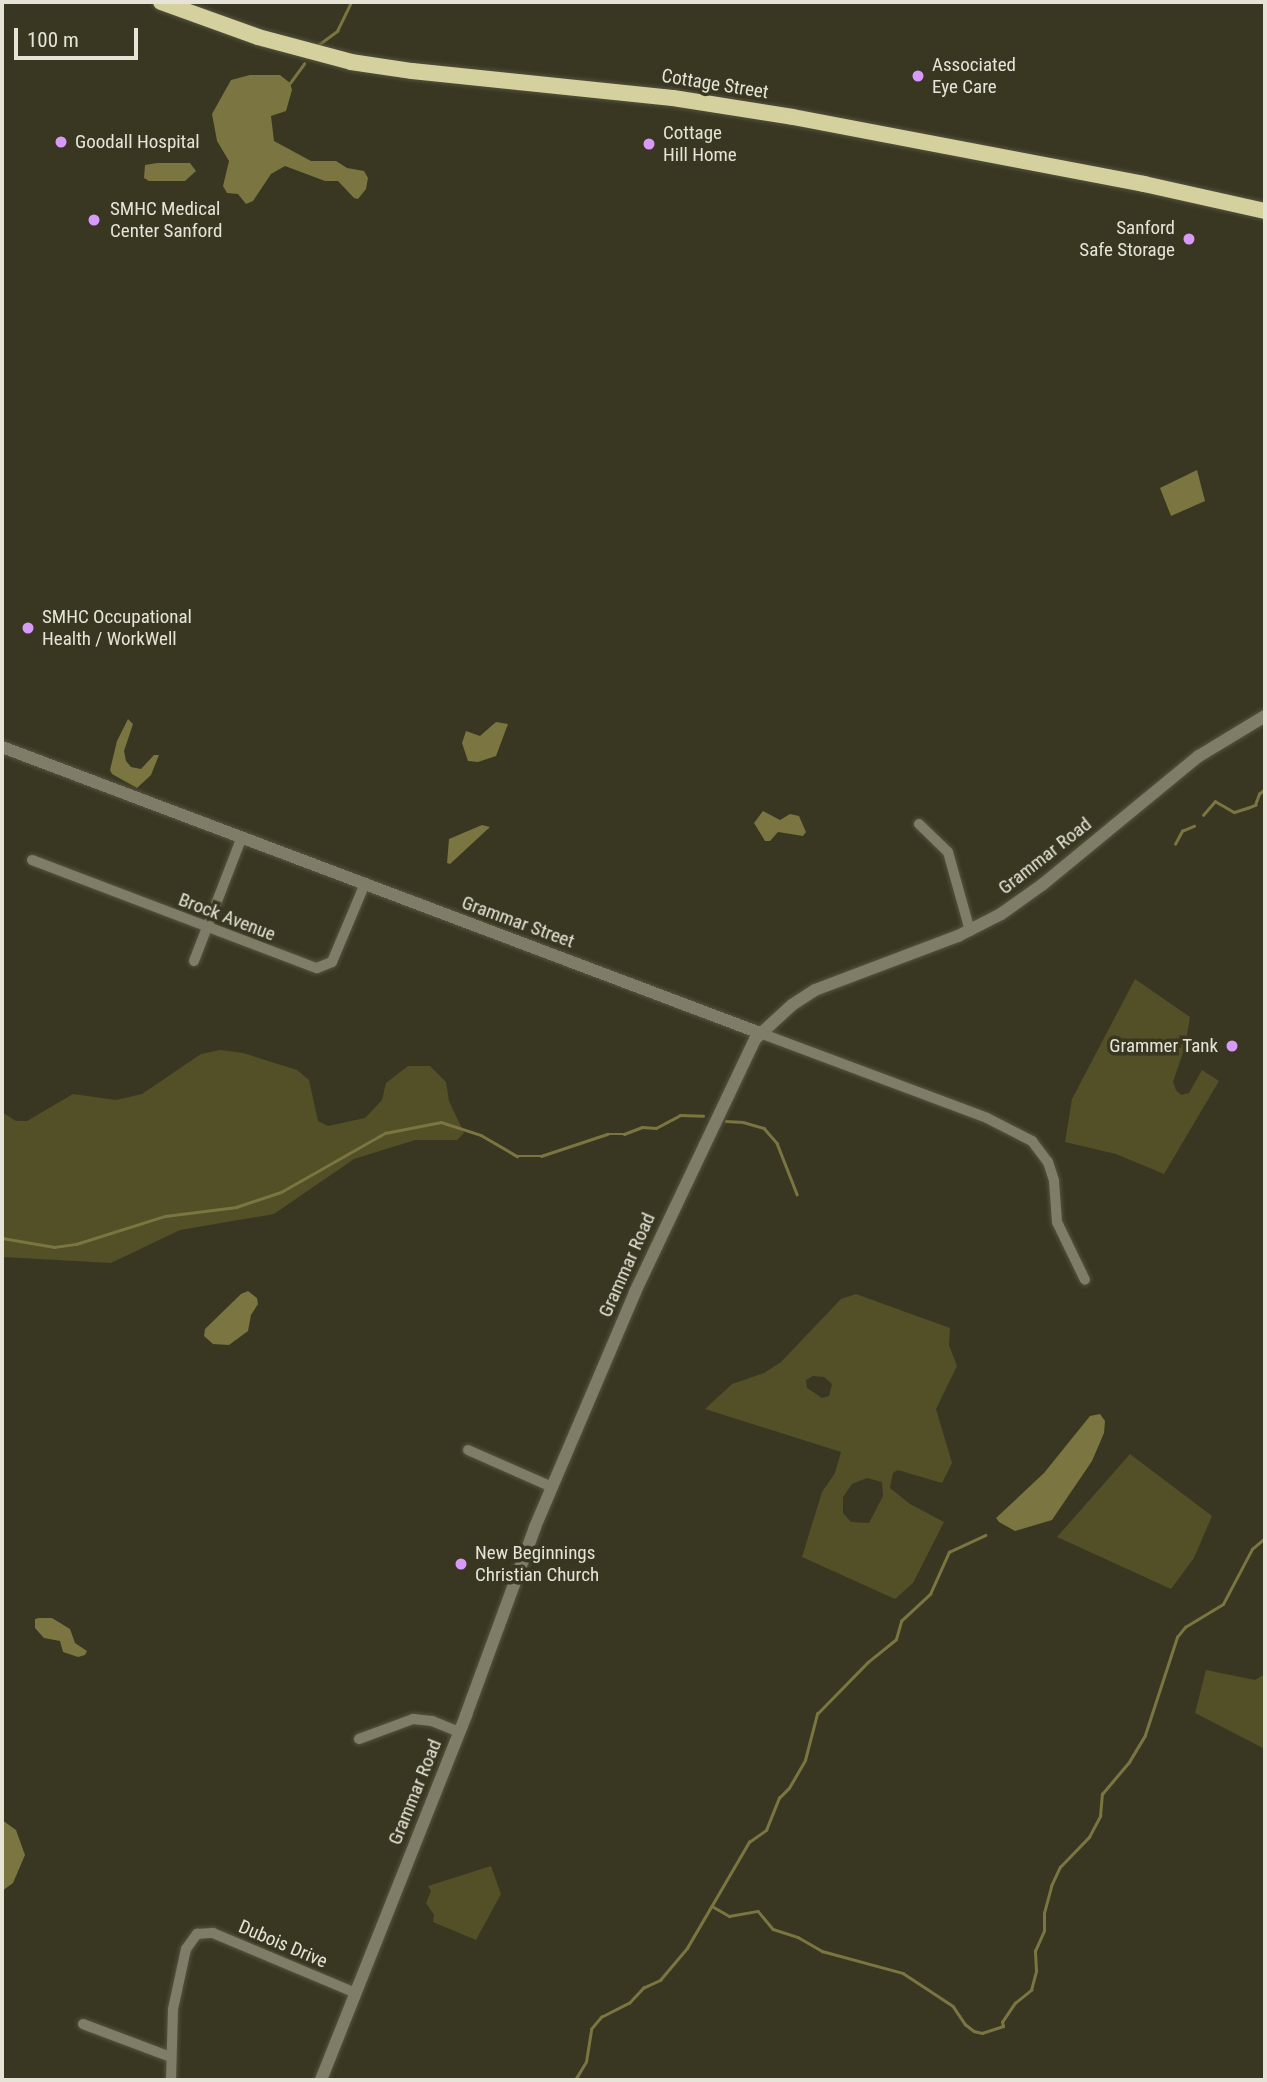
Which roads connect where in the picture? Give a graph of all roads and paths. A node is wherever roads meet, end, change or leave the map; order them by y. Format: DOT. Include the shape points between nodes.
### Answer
graph roads {
  1 [pos="161,2"];
  2 [pos="1265,211"];
  3 [pos="1265,716"];
  4 [pos="2,747"];
  5 [pos="919,824"];
  6 [pos="241,839"];
  7 [pos="32,860"];
  8 [pos="364,886"];
  9 [pos="208,928"];
  10 [pos="970,931"];
  11 [pos="194,961"];
  12 [pos="760,1033"];
  13 [pos="1085,1280"];
  14 [pos="468,1450"];
  15 [pos="552,1487"];
  16 [pos="459,1732"];
  17 [pos="359,1739"];
  18 [pos="356,1993"];
  19 [pos="83,2024"];
  20 [pos="171,2057"];
  21 [pos="171,2080"];
  22 [pos="321,2080"];
  1 -- 2 [label="highway, Cottage Street" via="258,37 351,62 673,97 1144,184"];
  3 -- 10 [label="street, Grammar Road" via="1199,756 1037,889"];
  4 -- 6 [label="street, Grammar Street"];
  5 -- 10 [label="street" via="950,856"];
  6 -- 8 [label="street, Grammar Street"];
  6 -- 9 [label="street"];
  7 -- 9 [label="street, Brock Avenue"];
  8 -- 9 [label="street, Brock Avenue" via="335,955 322,968"];
  8 -- 12 [label="street, Grammar Street"];
  9 -- 11 [label="street"];
  10 -- 12 [label="street, Grammar Road" via="822,986"];
  12 -- 13 [label="street, Grammar Street" via="1020,1133 1048,1162 1057,1222"];
  12 -- 15 [label="street, Grammar Road" via="666,1224"];
  14 -- 15 [label="street"];
  15 -- 16 [label="street, Grammar Road"];
  16 -- 17 [label="street" via="413,1719"];
  16 -- 18 [label="street, Grammar Road"];
  18 -- 20 [label="street, Dubois Drive" via="213,1933 197,1934 186,1949 180,1970 172,2011"];
  18 -- 22 [label="street, Grammar Road"];
  19 -- 20 [label="street"];
  20 -- 21 [label="street"];
}
